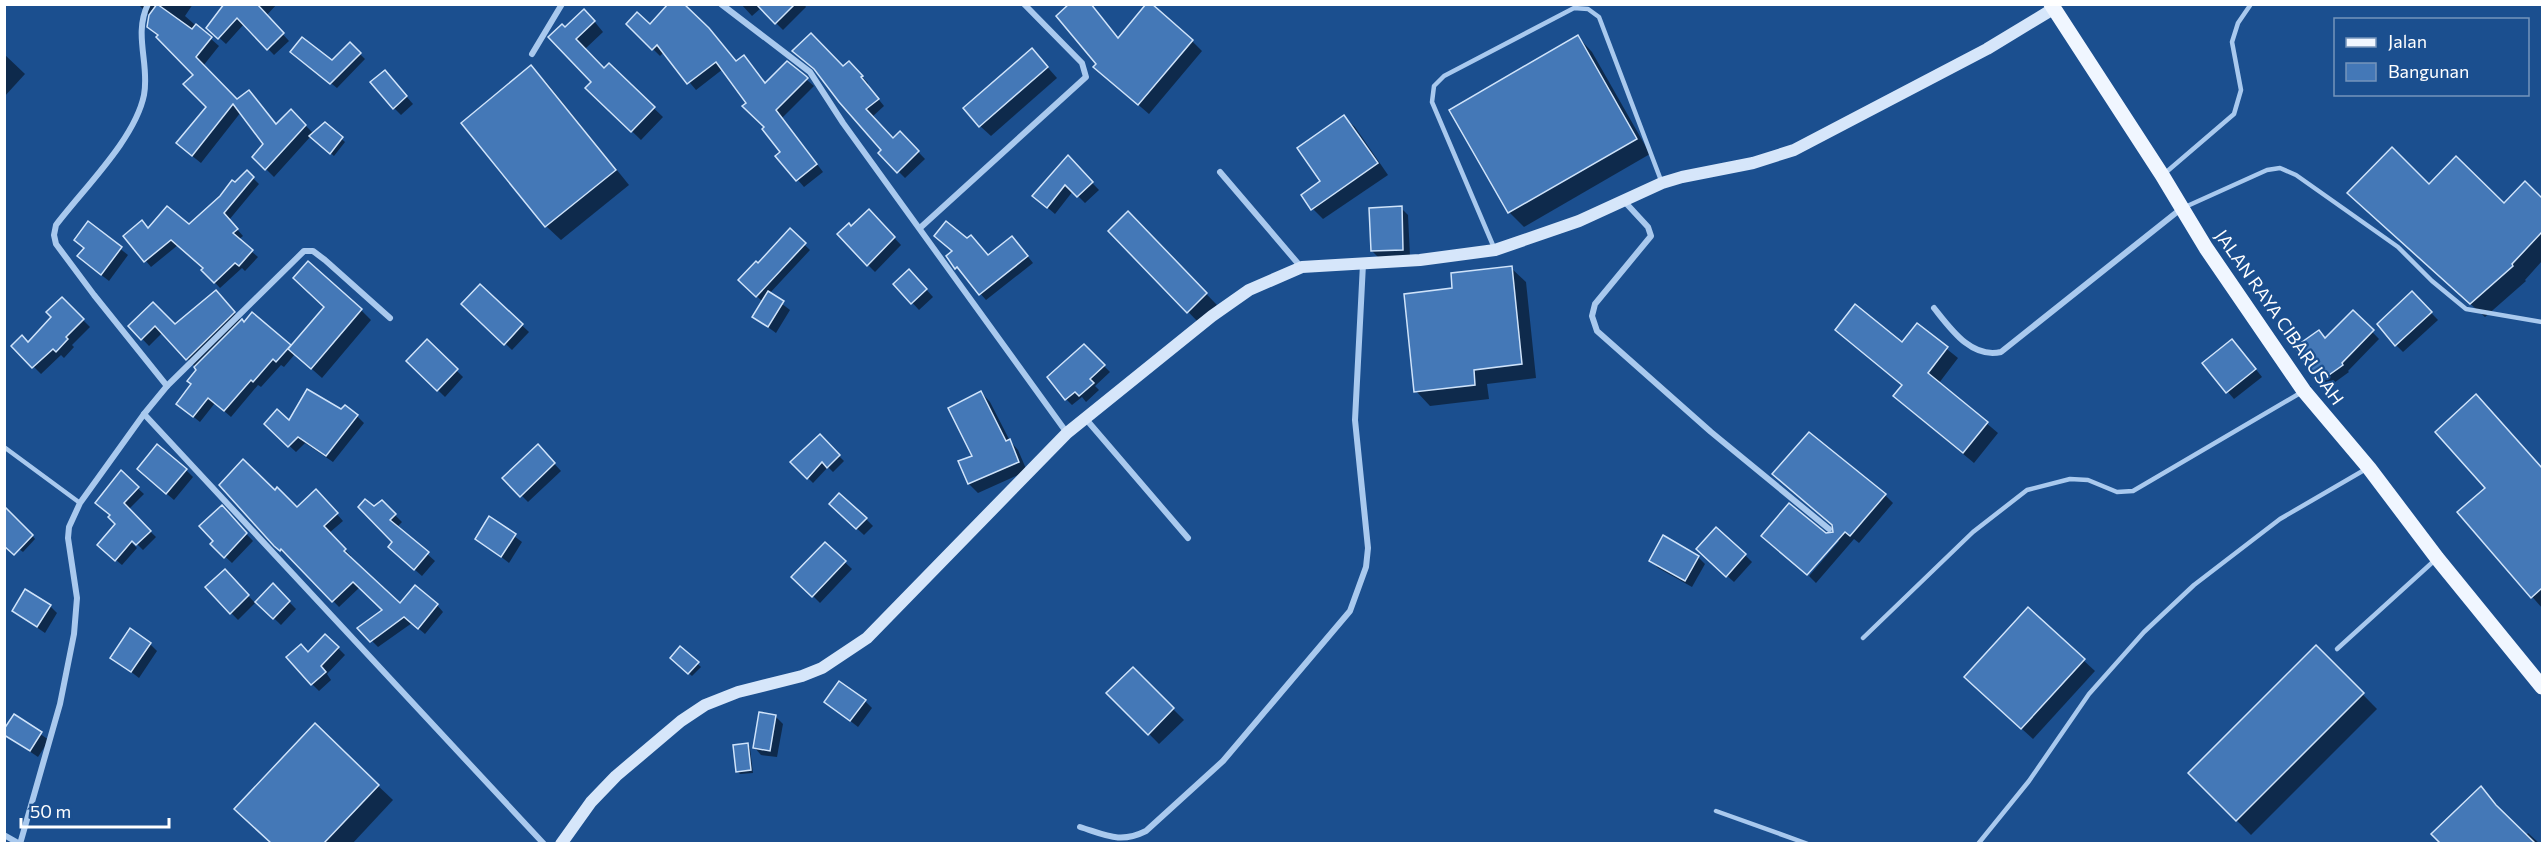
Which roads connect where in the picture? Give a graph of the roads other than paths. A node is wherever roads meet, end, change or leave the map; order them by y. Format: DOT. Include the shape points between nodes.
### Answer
graph roads {
  1 [pos="148,4"];
  2 [pos="562,4"];
  3 [pos="721,4"];
  4 [pos="1024,4"];
  5 [pos="2251,4"];
  6 [pos="2051,6"];
  7 [pos="532,54"];
  8 [pos="1220,172"];
  9 [pos="2162,175"];
  10 [pos="1662,183"];
  11 [pos="1623,201"];
  12 [pos="2182,208"];
  13 [pos="920,228"];
  14 [pos="1495,250"];
  15 [pos="1363,263"];
  16 [pos="1302,267"];
  17 [pos="1934,308"];
  18 [pos="390,318"];
  19 [pos="2542,322"];
  20 [pos="167,386"];
  21 [pos="2304,391"];
  22 [pos="144,414"];
  23 [pos="1085,417"];
  24 [pos="1066,433"];
  25 [pos="4,447"];
  26 [pos="2369,468"];
  27 [pos="80,503"];
  28 [pos="1829,529"];
  29 [pos="1188,538"];
  30 [pos="2437,558"];
  31 [pos="1863,638"];
  32 [pos="2337,649"];
  33 [pos="2542,687"];
  34 [pos="1716,811"];
  35 [pos="1080,827"];
  36 [pos="4,835"];
  37 [pos="20,843"];
  38 [pos="544,843"];
  39 [pos="561,843"];
  40 [pos="1808,843"];
  41 [pos="1978,843"];
  1 -- 20 [label="street" via="140,36 147,81 137,117 56,225 54,235 56,244 94,296"];
  2 -- 7 [label="street"];
  3 -- 13 [label="street" via="810,72"];
  4 -- 13 [label="street" via="1082,63 1086,77"];
  5 -- 9 [label="lane" via="2238,23 2232,42 2241,90 2235,114"];
  6 -- 9 [label="main road, JALAN RAYA CIBARUSAH"];
  6 -- 10 [label="street" via="1987,49 1794,150"];
  8 -- 16 [label="street"];
  9 -- 12 [label="main road, JALAN RAYA CIBARUSAH"];
  10 -- 11 [label="street"];
  10 -- 14 [label="lane" via="1599,17 1588,9 1574,8 1443,76 1433,90 1432,102"];
  11 -- 14 [label="street"];
  11 -- 28 [label="street" via="1648,227 1651,236 1595,304 1592,316 1597,331"];
  12 -- 17 [label="street" via="2001,352 1988,354 1969,345"];
  12 -- 19 [label="lane" via="2267,170 2280,168 2296,175 2398,247 2466,309"];
  12 -- 21 [label="main road, JALAN RAYA CIBARUSAH" via="2205,248"];
  13 -- 24 [label="street"];
  14 -- 15 [label="street"];
  15 -- 16 [label="street"];
  15 -- 35 [label="street" via="1354,420 1368,548 1366,567 1350,612 1223,761 1146,831 1131,839 1117,839"];
  16 -- 23 [label="street" via="1234,298"];
  18 -- 20 [label="street" via="325,260 313,251 304,252"];
  20 -- 22 [label="street"];
  21 -- 26 [label="main road, JALAN RAYA CIBARUSAH"];
  21 -- 31 [label="lane" via="2133,491 2117,492 2088,480 2070,479 2027,490 1973,532"];
  22 -- 27 [label="street"];
  22 -- 38 [label="street"];
  23 -- 24 [label="street"];
  23 -- 29 [label="street"];
  24 -- 39 [label="street" via="867,638 822,668 738,692 705,705 681,721 616,776"];
  25 -- 27 [label="lane"];
  26 -- 30 [label="main road, JALAN RAYA CIBARUSAH"];
  26 -- 41 [label="lane" via="2280,519 2193,585 2144,632 2089,694 2029,782"];
  27 -- 37 [label="street" via="68,538 77,598 69,668"];
  30 -- 32 [label="lane"];
  30 -- 33 [label="main road, JALAN RAYA CIBARUSAH"];
  34 -- 40 [label="lane"];
  36 -- 37 [label="street"];
}
